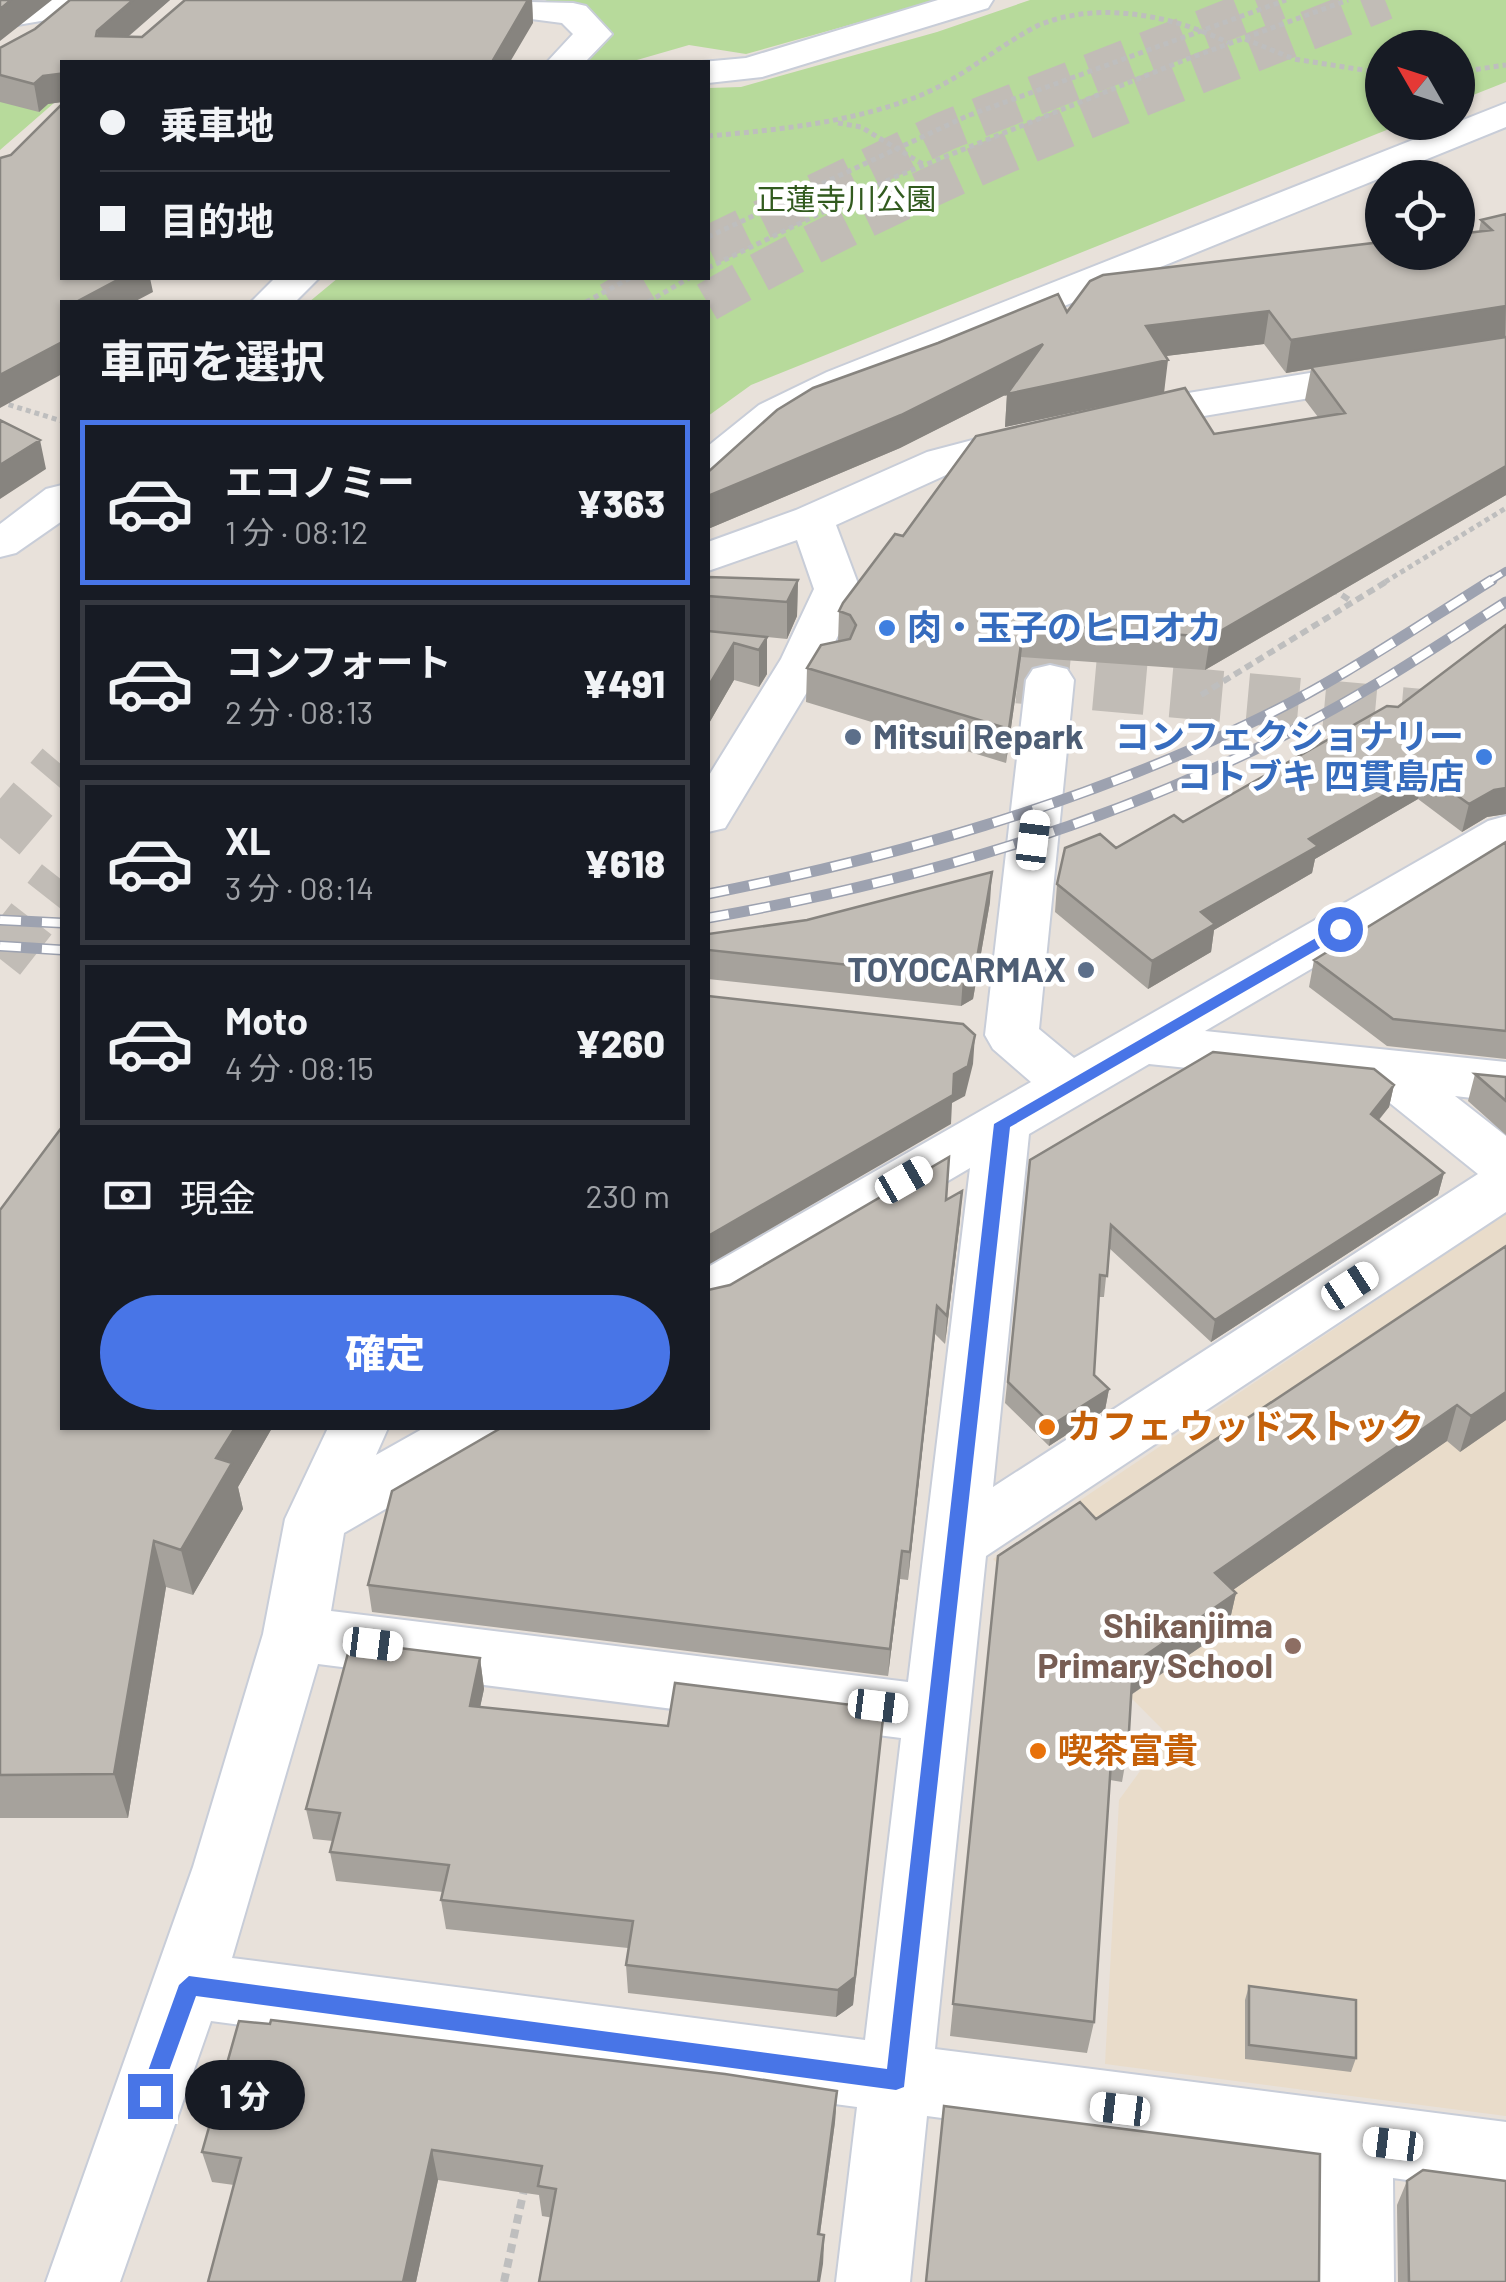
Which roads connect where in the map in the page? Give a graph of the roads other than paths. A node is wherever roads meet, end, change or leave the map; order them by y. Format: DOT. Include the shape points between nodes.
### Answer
graph roads {
  1 [pos="468,0"];
  2 [pos="975,0"];
  3 [pos="80,1"];
  4 [pos="519,3"];
  5 [pos="0,17"];
  6 [pos="16,51"];
  7 [pos="568,60"];
  8 [pos="710,72"];
  9 [pos="1506,114"];
  10 [pos="297,280"];
  11 [pos="272,300"];
  12 [pos="1506,354"];
  13 [pos="710,466"];
  14 [pos="812,519"];
  15 [pos="710,556"];
  16 [pos="1050,680"];
  17 [pos="710,813"];
  18 [pos="1506,833"];
  19 [pos="1142,1044"];
  20 [pos="1385,1070"];
  21 [pos="1506,1082"];
  22 [pos="1070,1085"];
  23 [pos="1002,1124"];
  24 [pos="1506,1166"];
  25 [pos="1506,1184"];
  26 [pos="710,1293"];
  27 [pos="357,1430"];
  28 [pos="471,1430"];
  29 [pos="316,1518"];
  30 [pos="956,1543"];
  31 [pos="295,1634"];
  32 [pos="937,1714"];
  33 [pos="189,1985"];
  34 [pos="896,2080"];
  35 [pos="1356,2139"];
  36 [pos="1506,2158"];
  37 [pos="83,2282"];
  38 [pos="873,2282"];
  39 [pos="1357,2282"];
  1 -- 4 [label="street"];
  2 -- 8 [label="street" via="750,70"];
  3 -- 5 [label="street"];
  3 -- 6 [label="street"];
  4 -- 7 [label="street" via="574,14 594,34"];
  9 -- 13 [label="street" via="842,380 774,414"];
  10 -- 11 [label="street"];
  12 -- 14 [label="street" via="1132,415 1015,441 942,460"];
  14 -- 15 [label="street"];
  14 -- 17 [label="street" via="837,589"];
  16 -- 22 [label="street" via="993,1032"];
  18 -- 19 [label="street"];
  19 -- 20 [label="street"];
  19 -- 22 [label="street"];
  20 -- 21 [label="street"];
  20 -- 24 [label="street"];
  22 -- 23 [label="street"];
  23 -- 26 [label="street"];
  23 -- 30 [label="street"];
  25 -- 30 [label="street"];
  27 -- 29 [label="street"];
  28 -- 29 [label="street"];
  29 -- 31 [label="street"];
  30 -- 32 [label="street"];
  31 -- 32 [label="street"];
  31 -- 33 [label="street"];
  32 -- 34 [label="street"];
  33 -- 34 [label="street"];
  33 -- 37 [label="street"];
  34 -- 35 [label="street"];
  34 -- 38 [label="street"];
  35 -- 36 [label="street"];
  35 -- 39 [label="street"];
}
